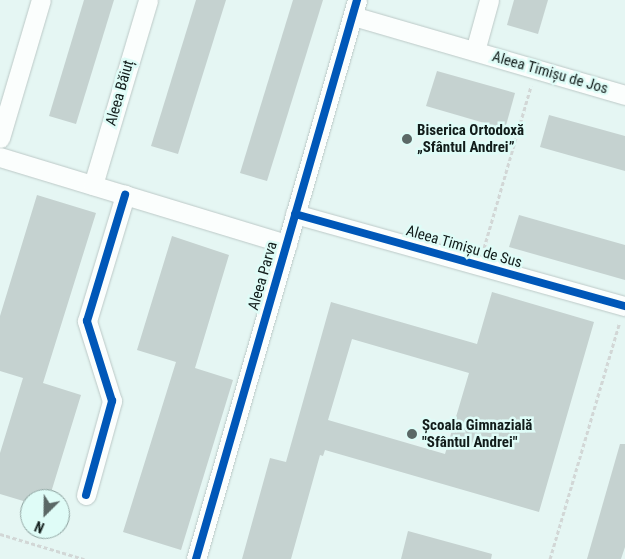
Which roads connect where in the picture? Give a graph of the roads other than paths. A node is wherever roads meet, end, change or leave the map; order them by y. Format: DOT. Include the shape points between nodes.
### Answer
graph roads {
  1 [pos="41,0"];
  2 [pos="148,0"];
  3 [pos="490,0"];
  4 [pos="355,8"];
  5 [pos="475,51"];
  6 [pos="625,95"];
  7 [pos="0,138"];
  8 [pos="0,157"];
  9 [pos="93,185"];
  10 [pos="125,195"];
  11 [pos="296,214"];
  12 [pos="287,244"];
  13 [pos="625,306"];
  14 [pos="86,494"];
  15 [pos="196,559"];
  1 -- 7 [label="street"];
  2 -- 9 [label="street, Aleea Băiuț"];
  3 -- 5 [label="street, Aleea Timișu de Jos"];
  4 -- 5 [label="street, Aleea Timișu de Jos"];
  4 -- 11 [label="street, Aleea Parva"];
  5 -- 6 [label="street, Aleea Timișu de Jos"];
  8 -- 9 [label="street"];
  9 -- 10 [label="street"];
  10 -- 12 [label="street"];
  10 -- 14 [label="street" via="87,321 112,401"];
  11 -- 12 [label="street, Aleea Parva"];
  11 -- 13 [label="street, Aleea Timișu de Sus"];
  12 -- 15 [label="street, Aleea Parva"];
}
